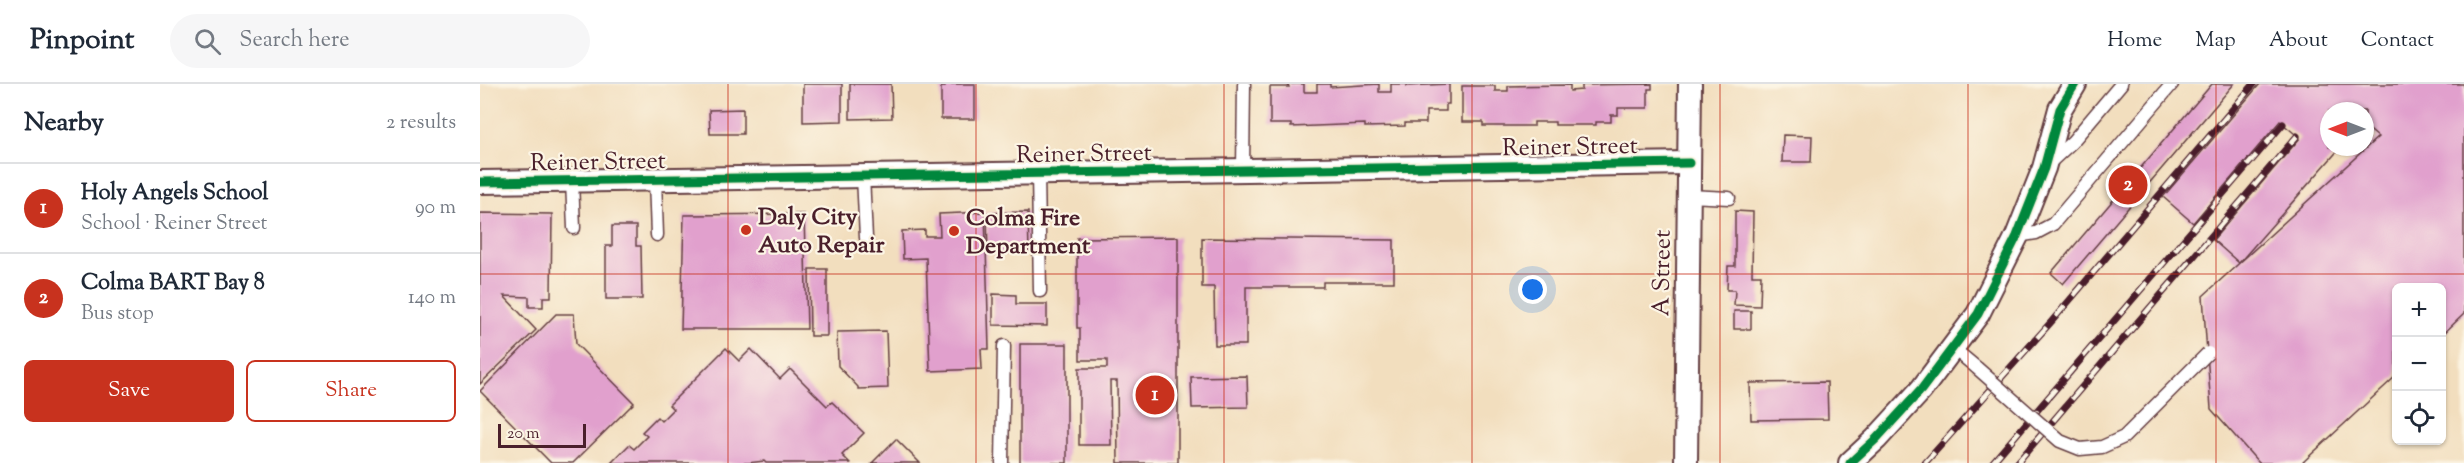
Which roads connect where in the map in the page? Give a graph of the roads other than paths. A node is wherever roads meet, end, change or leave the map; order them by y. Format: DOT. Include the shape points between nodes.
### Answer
graph roads {
  1 [pos="1244,84"];
  2 [pos="1690,84"];
  3 [pos="2057,84"];
  4 [pos="2075,84"];
  5 [pos="2121,84"];
  6 [pos="2172,84"];
  7 [pos="2060,109"];
  8 [pos="1689,163"];
  9 [pos="2043,168"];
  10 [pos="1243,170"];
  11 [pos="1038,173"];
  12 [pos="863,176"];
  13 [pos="656,179"];
  14 [pos="572,181"];
  15 [pos="480,182"];
  16 [pos="1689,196"];
  17 [pos="1729,198"];
  18 [pos="574,228"];
  19 [pos="657,235"];
  20 [pos="2017,236"];
  21 [pos="867,237"];
  22 [pos="1040,291"];
  23 [pos="1004,346"];
  24 [pos="1953,348"];
  25 [pos="2208,352"];
  26 [pos="1002,463"];
  27 [pos="1686,463"];
  28 [pos="1850,463"];
  1 -- 10 [label="lane"];
  2 -- 8 [label="street, A Street"];
  3 -- 7 [label="street"];
  4 -- 7 [label="street"];
  5 -- 9 [label="lane" via="2072,142"];
  6 -- 20 [label="lane" via="2053,224 2036,233"];
  7 -- 9 [label="street"];
  8 -- 10 [label="street, Reiner Street"];
  8 -- 16 [label="street, A Street"];
  9 -- 20 [label="street"];
  10 -- 11 [label="street, Reiner Street"];
  11 -- 12 [label="street, Reiner Street"];
  11 -- 22 [label="lane"];
  12 -- 13 [label="street, Reiner Street"];
  12 -- 21 [label="lane"];
  13 -- 14 [label="street, Reiner Street"];
  13 -- 19 [label="lane"];
  14 -- 15 [label="street, Reiner Street"];
  14 -- 18 [label="lane"];
  16 -- 17 [label="lane"];
  16 -- 27 [label="street, A Street"];
  20 -- 24 [label="street" via="1978,314"];
  23 -- 26 [label="lane"];
  24 -- 25 [label="lane, bridge" via="2047,431 2080,449 2102,447 2124,437"];
  24 -- 28 [label="street" via="1921,390"];
}
